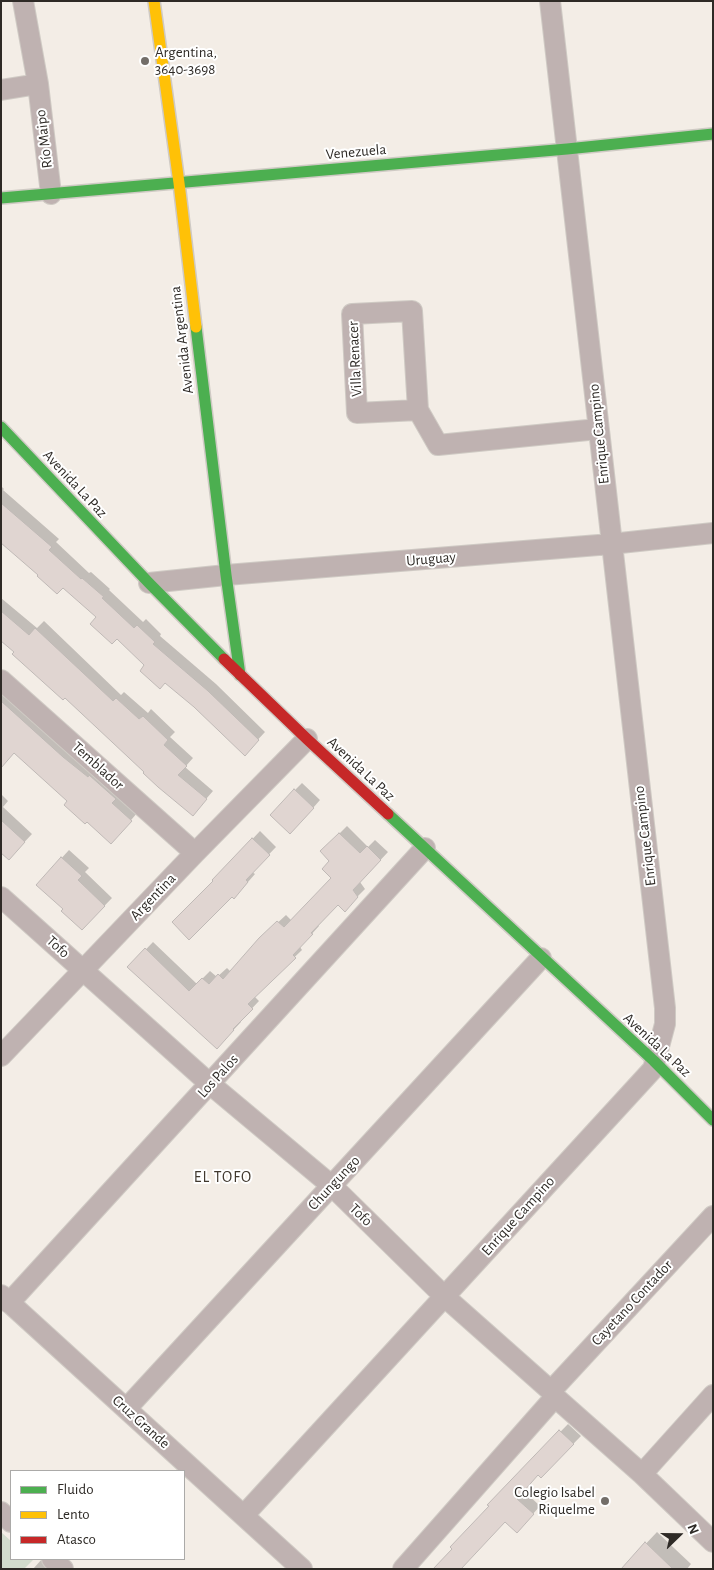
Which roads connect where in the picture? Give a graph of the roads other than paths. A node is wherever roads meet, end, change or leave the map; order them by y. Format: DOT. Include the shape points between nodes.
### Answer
graph roads {
  1 [pos="23,1"];
  2 [pos="154,1"];
  3 [pos="550,1"];
  4 [pos="38,84"];
  5 [pos="1,90"];
  6 [pos="713,134"];
  7 [pos="566,149"];
  8 [pos="179,183"];
  9 [pos="51,194"];
  10 [pos="1,198"];
  11 [pos="418,410"];
  12 [pos="1,427"];
  13 [pos="598,429"];
  14 [pos="713,534"];
  15 [pos="611,544"];
  16 [pos="226,575"];
  17 [pos="149,583"];
  18 [pos="240,675"];
  19 [pos="1,680"];
  20 [pos="307,739"];
  21 [pos="425,848"];
  22 [pos="195,853"];
  23 [pos="1,897"];
  24 [pos="541,958"];
  25 [pos="83,970"];
  26 [pos="1,1056"];
  27 [pos="654,1061"];
  28 [pos="210,1084"];
  29 [pos="713,1120"];
  30 [pos="332,1186"];
  31 [pos="713,1216"];
  32 [pos="445,1296"];
  33 [pos="5,1299"];
  34 [pos="553,1394"];
  35 [pos="713,1395"];
  36 [pos="126,1409"];
  37 [pos="642,1474"];
  38 [pos="1,1512"];
  39 [pos="244,1515"];
  40 [pos="10,1521"];
  41 [pos="713,1542"];
  42 [pos="53,1560"];
  43 [pos="63,1569"];
  44 [pos="302,1569"];
  45 [pos="402,1569"];
  1 -- 4 [label="street, Río Maipo"];
  2 -- 8 [label="street, Avenida Argentina"];
  3 -- 7 [label="street, Enrique Campino"];
  4 -- 5 [label="street"];
  4 -- 9 [label="street, Río Maipo"];
  6 -- 7 [label="street, Venezuela"];
  7 -- 8 [label="street, Venezuela"];
  7 -- 13 [label="street, Enrique Campino"];
  8 -- 9 [label="street, Venezuela"];
  8 -- 16 [label="street, Avenida Argentina"];
  9 -- 10 [label="street, Venezuela"];
  11 -- 11 [label="street, Villa Renacer" via="412,311 352,314 358,413"];
  11 -- 13 [label="street, Villa Renacer" via="438,445"];
  12 -- 17 [label="street, Avenida La Paz"];
  13 -- 15 [label="street, Enrique Campino"];
  14 -- 15 [label="street, Uruguay"];
  15 -- 16 [label="street, Uruguay"];
  15 -- 27 [label="street, Enrique Campino" via="665,1008 665,1024"];
  16 -- 17 [label="street, Uruguay"];
  16 -- 18 [label="street, Avenida Argentina"];
  17 -- 18 [label="street, Avenida La Paz"];
  18 -- 20 [label="street, Avenida La Paz"];
  19 -- 22 [label="street, Temblador"];
  20 -- 21 [label="street, Avenida La Paz"];
  20 -- 22 [label="street, Argentina"];
  21 -- 24 [label="street, Avenida La Paz"];
  21 -- 28 [label="street, Los Palos"];
  22 -- 25 [label="street, Argentina"];
  23 -- 25 [label="street, Tofo"];
  24 -- 27 [label="street, Avenida La Paz"];
  24 -- 30 [label="street, Chungungo"];
  25 -- 26 [label="street, Argentina"];
  25 -- 28 [label="street, Tofo"];
  27 -- 29 [label="street, Avenida La Paz"];
  27 -- 32 [label="street, Enrique Campino" via="653,1068"];
  28 -- 30 [label="street, Tofo"];
  28 -- 33 [label="street, Los Palos"];
  30 -- 32 [label="street, Tofo"];
  30 -- 36 [label="street, Chungungo"];
  31 -- 34 [label="street, Cayetano Contador"];
  32 -- 34 [label="street, Tofo"];
  32 -- 39 [label="street, Enrique Campino"];
  33 -- 36 [label="street, Cruz Grande"];
  34 -- 37 [label="street, Tofo"];
  34 -- 45 [label="street, Cayetano Contador"];
  35 -- 37 [label="street"];
  36 -- 39 [label="street, Cruz Grande"];
  37 -- 41 [label="street, Tofo"];
  38 -- 40 [label="street"];
  39 -- 44 [label="street, Cruz Grande"];
  42 -- 43 [label="street"];
}
